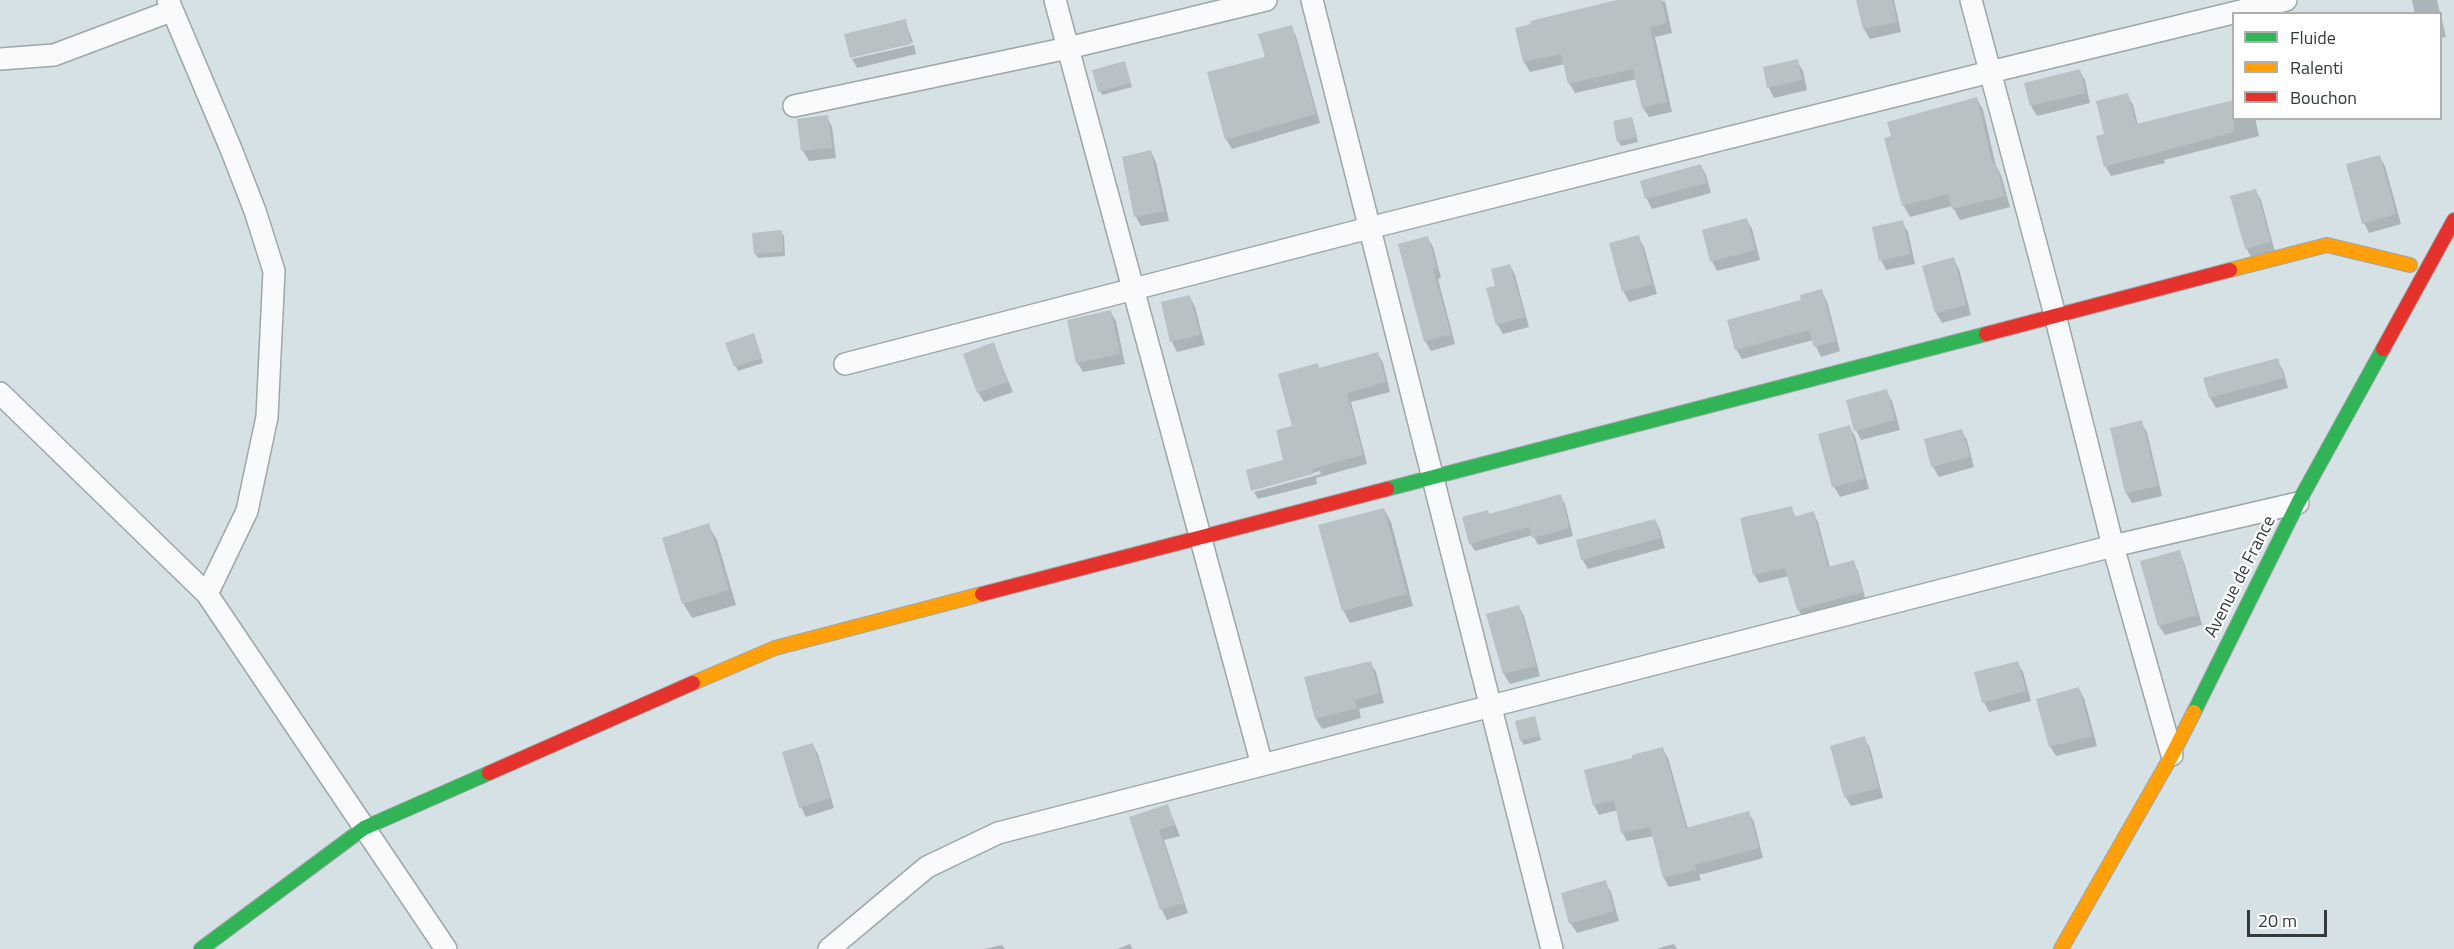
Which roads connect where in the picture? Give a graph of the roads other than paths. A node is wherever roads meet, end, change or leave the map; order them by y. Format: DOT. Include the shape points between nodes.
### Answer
graph roads {
  1 [pos="1055,0"];
  2 [pos="1266,0"];
  3 [pos="1312,0"];
  4 [pos="1971,0"];
  5 [pos="2286,0"];
  6 [pos="170,5"];
  7 [pos="2237,12"];
  8 [pos="2232,13"];
  9 [pos="1068,48"];
  10 [pos="0,59"];
  11 [pos="1990,72"];
  12 [pos="794,106"];
  13 [pos="2454,220"];
  14 [pos="1369,228"];
  15 [pos="2410,265"];
  16 [pos="1134,290"];
  17 [pos="2055,315"];
  18 [pos="846,364"];
  19 [pos="0,393"];
  20 [pos="1432,478"];
  21 [pos="2298,503"];
  22 [pos="1201,538"];
  23 [pos="2113,546"];
  24 [pos="207,594"];
  25 [pos="1491,707"];
  26 [pos="2172,754"];
  27 [pos="1262,765"];
  28 [pos="364,828"];
  29 [pos="201,949"];
  30 [pos="446,949"];
  31 [pos="829,949"];
  32 [pos="1552,949"];
  33 [pos="2061,949"];
  1 -- 9 [label="street"];
  2 -- 9 [label="street"];
  3 -- 14 [label="street"];
  4 -- 11 [label="street"];
  5 -- 7 [label="street"];
  6 -- 10 [label="street" via="54,55"];
  6 -- 24 [label="street" via="231,149 274,271 267,417 255,476 247,511"];
  8 -- 11 [label="street"];
  9 -- 12 [label="street"];
  9 -- 16 [label="street"];
  11 -- 14 [label="street"];
  11 -- 17 [label="street"];
  13 -- 21 [label="street, Avenue de France"];
  14 -- 16 [label="street"];
  14 -- 20 [label="street"];
  15 -- 17 [label="street" via="2327,244"];
  16 -- 18 [label="street"];
  16 -- 22 [label="street"];
  17 -- 20 [label="street"];
  17 -- 23 [label="street"];
  19 -- 24 [label="street"];
  20 -- 22 [label="street"];
  20 -- 25 [label="street"];
  21 -- 23 [label="street"];
  21 -- 26 [label="street, Avenue de France"];
  22 -- 27 [label="street"];
  22 -- 28 [label="street" via="775,648"];
  23 -- 25 [label="street"];
  23 -- 26 [label="street"];
  24 -- 28 [label="street"];
  25 -- 27 [label="street"];
  25 -- 32 [label="street"];
  26 -- 33 [label="street, Avenue de France"];
  27 -- 31 [label="street" via="998,832 927,867"];
  28 -- 29 [label="street"];
  28 -- 30 [label="street"];
}
